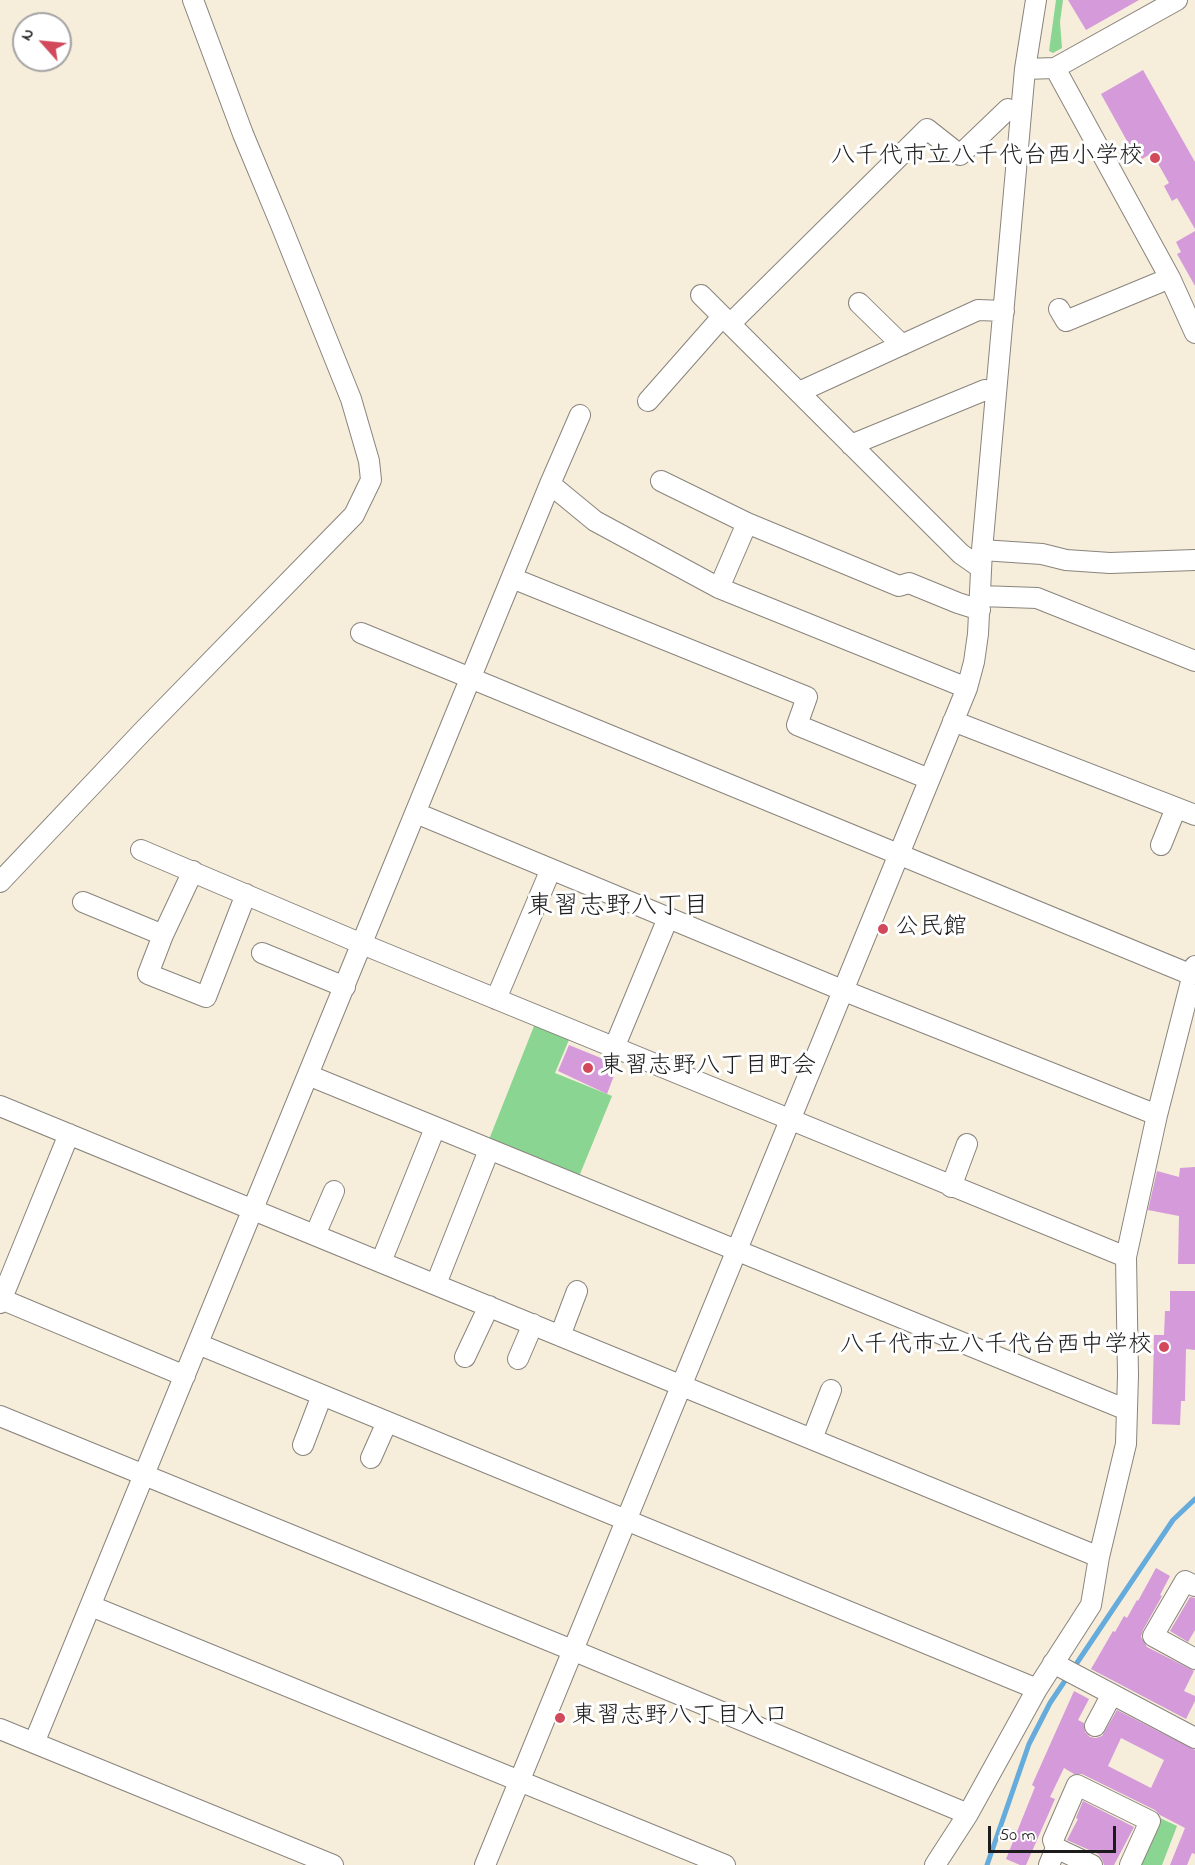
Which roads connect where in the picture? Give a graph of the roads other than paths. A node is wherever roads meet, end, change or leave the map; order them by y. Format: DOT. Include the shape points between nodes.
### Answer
graph roads {
  1 [pos="193,0"];
  2 [pos="1036,0"];
  3 [pos="1177,0"];
  4 [pos="1055,68"];
  5 [pos="1025,69"];
  6 [pos="1021,114"];
  7 [pos="1170,278"];
  8 [pos="701,295"];
  9 [pos="860,303"];
  10 [pos="1059,309"];
  11 [pos="1004,311"];
  12 [pos="726,320"];
  13 [pos="1195,333"];
  14 [pos="902,345"];
  15 [pos="798,392"];
  16 [pos="996,392"];
  17 [pos="648,401"];
  18 [pos="580,415"];
  19 [pos="851,445"];
  20 [pos="661,481"];
  21 [pos="550,484"];
  22 [pos="747,523"];
  23 [pos="982,559"];
  24 [pos="1195,560"];
  25 [pos="512,578"];
  26 [pos="719,588"];
  27 [pos="980,603"];
  28 [pos="361,633"];
  29 [pos="1195,661"];
  30 [pos="471,679"];
  31 [pos="966,688"];
  32 [pos="953,721"];
  33 [pos="929,779"];
  34 [pos="1176,808"];
  35 [pos="416,813"];
  36 [pos="1195,815"];
  37 [pos="1161,845"];
  38 [pos="141,850"];
  39 [pos="897,854"];
  40 [pos="551,869"];
  41 [pos="193,871"];
  42 [pos="0,882"];
  43 [pos="246,894"];
  44 [pos="83,902"];
  45 [pos="668,918"];
  46 [pos="163,935"];
  47 [pos="362,944"];
  48 [pos="262,953"];
  49 [pos="1193,971"];
  50 [pos="345,987"];
  51 [pos="842,990"];
  52 [pos="496,999"];
  53 [pos="614,1048"];
  54 [pos="308,1075"];
  55 [pos="0,1106"];
  56 [pos="1157,1115"];
  57 [pos="790,1120"];
  58 [pos="435,1128"];
  59 [pos="69,1134"];
  60 [pos="967,1144"];
  61 [pos="489,1150"];
  62 [pos="951,1187"];
  63 [pos="334,1191"];
  64 [pos="253,1209"];
  65 [pos="315,1234"];
  66 [pos="736,1251"];
  67 [pos="1126,1257"];
  68 [pos="381,1262"];
  69 [pos="436,1284"];
  70 [pos="577,1291"];
  71 [pos="1,1301"];
  72 [pos="489,1306"];
  73 [pos="533,1324"];
  74 [pos="560,1335"];
  75 [pos="198,1344"];
  76 [pos="465,1357"];
  77 [pos="518,1359"];
  78 [pos="185,1376"];
  79 [pos="680,1385"];
  80 [pos="831,1390"];
  81 [pos="322,1395"];
  82 [pos="1127,1410"];
  83 [pos="0,1416"];
  84 [pos="387,1422"];
  85 [pos="812,1439"];
  86 [pos="303,1445"];
  87 [pos="371,1458"];
  88 [pos="144,1475"];
  89 [pos="626,1520"];
  90 [pos="1099,1557"];
  91 [pos="1195,1586"];
  92 [pos="91,1606"];
  93 [pos="572,1650"];
  94 [pos="1195,1659"];
  95 [pos="1064,1669"];
  96 [pos="1037,1689"];
  97 [pos="1112,1694"];
  98 [pos="1095,1726"];
  99 [pos="0,1729"];
  100 [pos="1195,1738"];
  101 [pos="34,1743"];
  102 [pos="518,1781"];
  103 [pos="968,1814"];
  104 [pos="1052,1857"];
  105 [pos="333,1865"];
  106 [pos="485,1865"];
  107 [pos="725,1865"];
  108 [pos="935,1865"];
  109 [pos="1092,1865"];
  110 [pos="1130,1865"];
  1 -- 42 [label="street" via="351,399 371,480 354,515"];
  2 -- 5 [label="street"];
  3 -- 4 [label="street"];
  4 -- 5 [label="street"];
  4 -- 7 [label="street"];
  5 -- 6 [label="street"];
  6 -- 11 [label="street"];
  6 -- 12 [label="street" via="1008,109 960,155 927,129"];
  7 -- 10 [label="street" via="1066,321"];
  7 -- 13 [label="street"];
  8 -- 12 [label="street"];
  9 -- 14 [label="street"];
  11 -- 14 [label="street" via="978,310"];
  11 -- 16 [label="street"];
  12 -- 15 [label="street"];
  12 -- 17 [label="street"];
  14 -- 15 [label="street"];
  15 -- 19 [label="street"];
  16 -- 19 [label="street" via="985,390"];
  16 -- 23 [label="street"];
  18 -- 21 [label="street"];
  19 -- 23 [label="street" via="961,554"];
  20 -- 22 [label="street"];
  21 -- 25 [label="street"];
  21 -- 26 [label="street" via="595,521"];
  22 -- 26 [label="street"];
  22 -- 27 [label="street" via="899,586 909,583 958,603"];
  23 -- 24 [label="street" via="1042,554 1110,563"];
  23 -- 27 [label="street"];
  25 -- 30 [label="street"];
  25 -- 33 [label="street" via="807,697 797,724"];
  26 -- 31 [label="street"];
  27 -- 29 [label="street" via="1037,598"];
  27 -- 31 [label="street" via="974,662"];
  28 -- 30 [label="street"];
  30 -- 35 [label="street"];
  30 -- 39 [label="street"];
  31 -- 32 [label="street"];
  32 -- 33 [label="street"];
  32 -- 34 [label="street"];
  33 -- 39 [label="street"];
  34 -- 36 [label="street"];
  34 -- 37 [label="street"];
  35 -- 40 [label="street"];
  35 -- 47 [label="street"];
  38 -- 41 [label="street"];
  39 -- 49 [label="street"];
  39 -- 51 [label="street"];
  40 -- 45 [label="street"];
  40 -- 52 [label="street"];
  41 -- 43 [label="street"];
  41 -- 46 [label="street"];
  43 -- 46 [label="street" via="206,997 148,974"];
  43 -- 47 [label="street"];
  44 -- 46 [label="street"];
  45 -- 51 [label="street"];
  45 -- 53 [label="street"];
  47 -- 50 [label="street"];
  47 -- 52 [label="street"];
  48 -- 50 [label="street"];
  49 -- 56 [label="street"];
  50 -- 54 [label="street"];
  51 -- 56 [label="street"];
  51 -- 57 [label="street"];
  52 -- 53 [label="street"];
  53 -- 57 [label="street"];
  54 -- 58 [label="street"];
  54 -- 64 [label="street"];
  55 -- 59 [label="street"];
  56 -- 67 [label="street"];
  57 -- 62 [label="street"];
  57 -- 66 [label="street"];
  58 -- 61 [label="street"];
  58 -- 68 [label="street"];
  59 -- 64 [label="street"];
  59 -- 71 [label="street"];
  60 -- 62 [label="street"];
  61 -- 66 [label="street"];
  61 -- 69 [label="street"];
  62 -- 67 [label="street"];
  63 -- 65 [label="street"];
  64 -- 65 [label="street"];
  64 -- 75 [label="street"];
  65 -- 68 [label="street"];
  66 -- 79 [label="street"];
  66 -- 82 [label="street"];
  67 -- 82 [label="street"];
  68 -- 69 [label="street"];
  69 -- 72 [label="street"];
  70 -- 74 [label="street"];
  71 -- 78 [label="street"];
  72 -- 73 [label="street"];
  72 -- 76 [label="street"];
  73 -- 74 [label="street"];
  73 -- 77 [label="street"];
  74 -- 79 [label="street"];
  75 -- 78 [label="street"];
  75 -- 81 [label="street"];
  78 -- 88 [label="street"];
  79 -- 85 [label="street"];
  79 -- 89 [label="street"];
  80 -- 85 [label="street"];
  81 -- 84 [label="street"];
  81 -- 86 [label="street"];
  82 -- 90 [label="street" via="1126,1444"];
  83 -- 88 [label="street"];
  84 -- 87 [label="street"];
  84 -- 89 [label="street"];
  85 -- 90 [label="street"];
  88 -- 92 [label="street"];
  88 -- 93 [label="street"];
  89 -- 93 [label="street"];
  89 -- 96 [label="street"];
  90 -- 95 [label="street" via="1091,1605"];
  91 -- 94 [label="street" via="1185,1581 1153,1636"];
  92 -- 101 [label="street"];
  92 -- 102 [label="street"];
  93 -- 102 [label="street"];
  93 -- 103 [label="street"];
  95 -- 96 [label="street"];
  95 -- 97 [label="street"];
  96 -- 103 [label="street"];
  97 -- 98 [label="street"];
  97 -- 100 [label="street"];
  99 -- 101 [label="street"];
  101 -- 105 [label="street"];
  102 -- 106 [label="street"];
  102 -- 107 [label="street"];
  103 -- 108 [label="street"];
  104 -- 109 [label="street"];
  104 -- 110 [label="street" via="1053,1840 1077,1785 1150,1821"];
}
